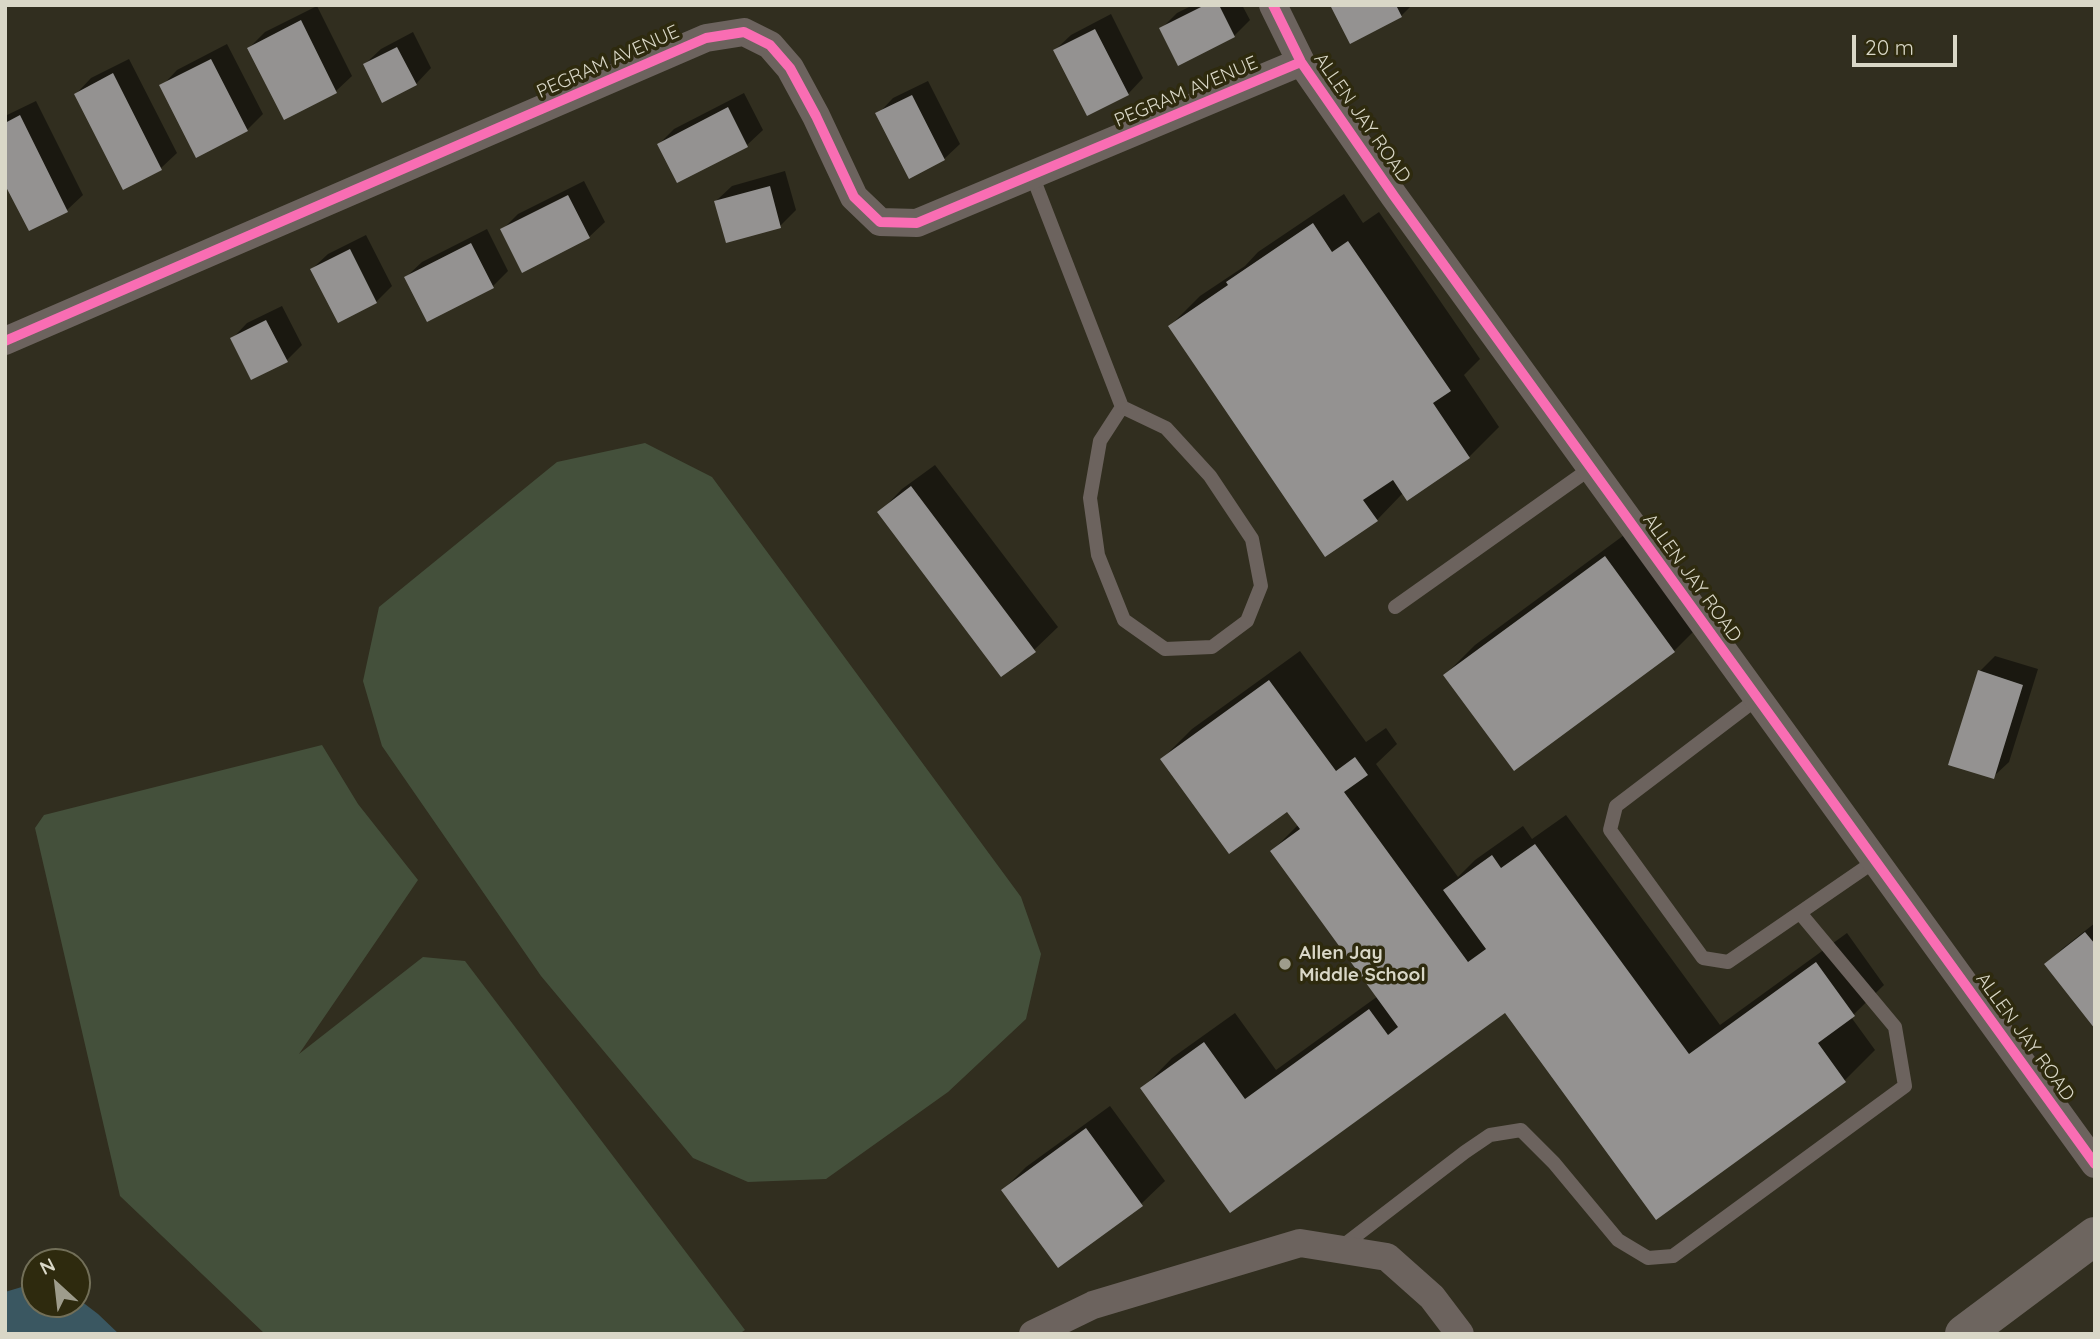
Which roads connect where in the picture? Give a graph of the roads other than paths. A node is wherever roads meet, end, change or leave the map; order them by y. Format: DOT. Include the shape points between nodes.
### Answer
graph roads {
  1 [pos="1273,5"];
  2 [pos="1301,62"];
  3 [pos="1032,175"];
  4 [pos="5,341"];
  5 [pos="1122,407"];
  6 [pos="1591,468"];
  7 [pos="1395,607"];
  8 [pos="1758,698"];
  9 [pos="1875,861"];
  10 [pos="1800,913"];
  11 [pos="2095,1164"];
  12 [pos="2095,1236"];
  13 [pos="1340,1248"];
  14 [pos="1033,1334"];
  15 [pos="1460,1334"];
  16 [pos="1964,1334"];
  1 -- 2 [label="street, ALLEN JAY ROAD"];
  2 -- 3 [label="street, PEGRAM AVENUE"];
  2 -- 6 [label="street, ALLEN JAY ROAD"];
  3 -- 4 [label="street, PEGRAM AVENUE" via="918,223 880,222 854,197 790,68 770,45 744,32 706,38"];
  3 -- 5 [label="lane"];
  5 -- 5 [label="lane" via="1100,441 1090,498 1098,555 1124,620 1165,649 1212,647 1247,621 1261,586 1252,539 1210,476 1166,428"];
  6 -- 7 [label="lane"];
  6 -- 8 [label="street, ALLEN JAY ROAD"];
  8 -- 9 [label="street, ALLEN JAY ROAD"];
  8 -- 10 [label="lane" via="1616,806 1610,830 1703,958 1728,962"];
  9 -- 10 [label="lane"];
  9 -- 11 [label="street, ALLEN JAY ROAD"];
  10 -- 13 [label="lane" via="1895,1027 1905,1086 1673,1256 1648,1258 1618,1240 1521,1130 1490,1135"];
  12 -- 16 [label="main road"];
  13 -- 14 [label="street" via="1300,1243 1093,1305"];
  13 -- 15 [label="street" via="1387,1257 1432,1297"];
}
